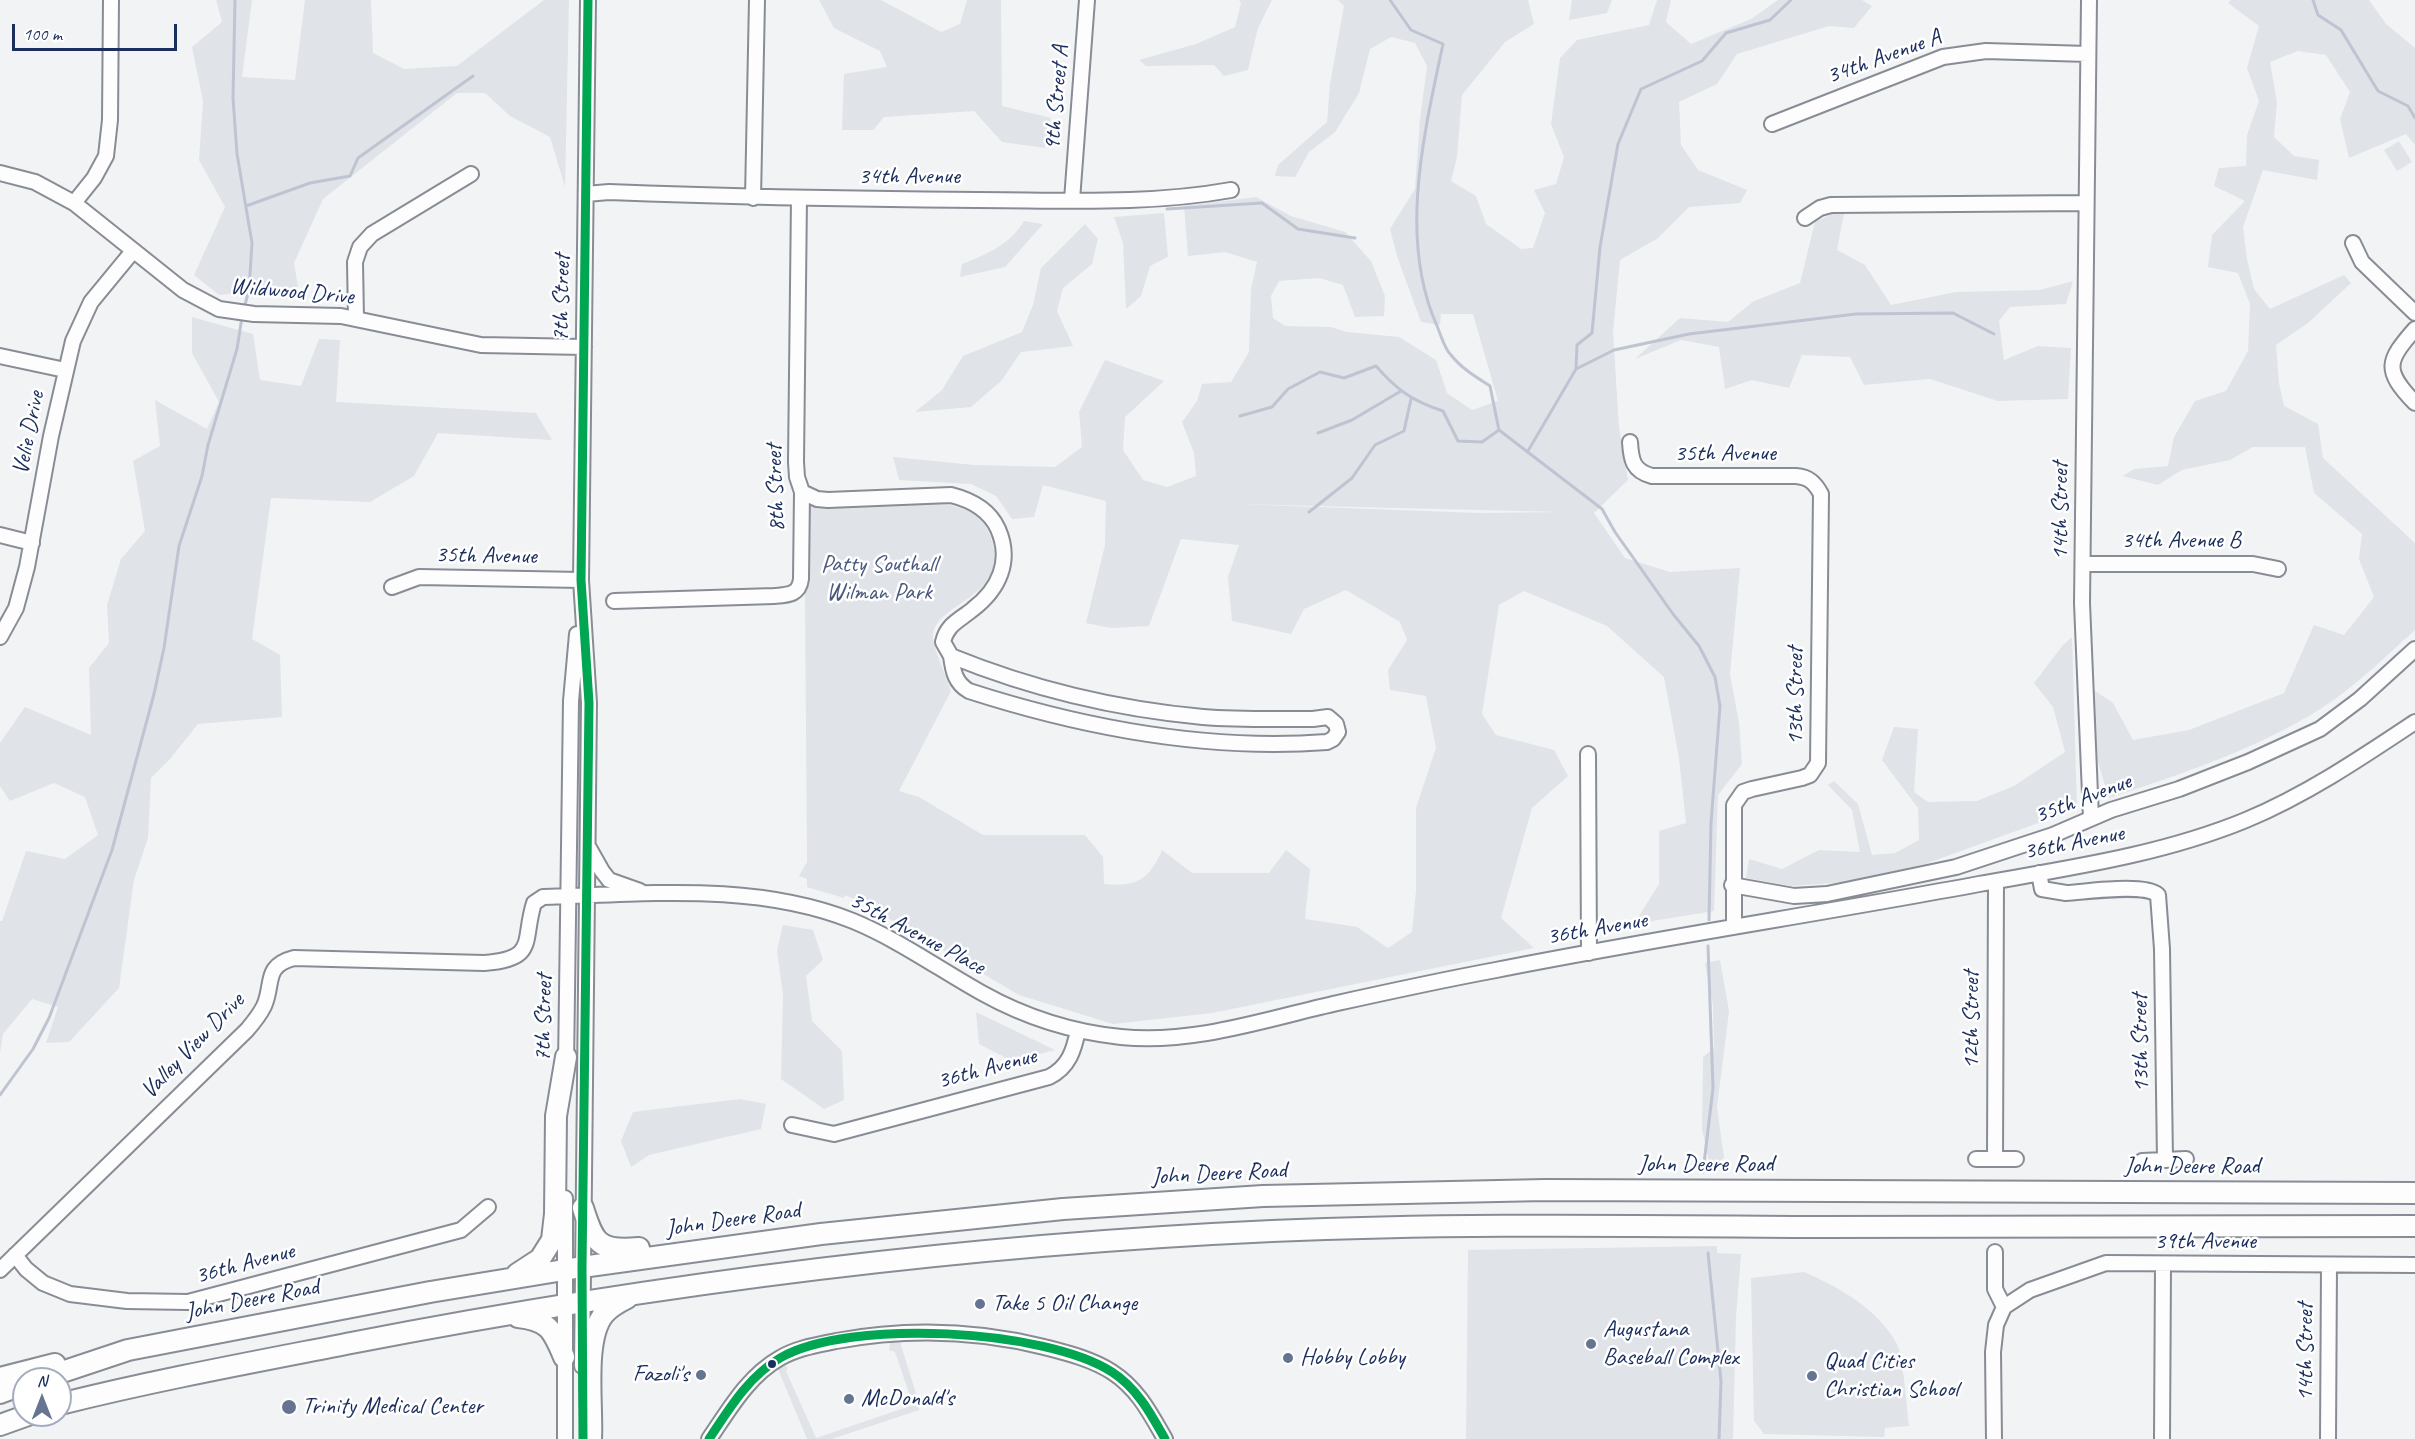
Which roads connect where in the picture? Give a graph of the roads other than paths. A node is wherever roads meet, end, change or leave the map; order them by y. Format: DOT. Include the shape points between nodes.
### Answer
graph roads {
  1 [pos="111,0"];
  2 [pos="588,0"];
  3 [pos="757,0"];
  4 [pos="1087,0"];
  5 [pos="2089,0"];
  6 [pos="2088,54"];
  7 [pos="1772,124"];
  8 [pos="0,173"];
  9 [pos="471,174"];
  10 [pos="1231,190"];
  11 [pos="586,194"];
  12 [pos="753,198"];
  13 [pos="799,198"];
  14 [pos="1072,201"];
  15 [pos="74,203"];
  16 [pos="2086,203"];
  17 [pos="1805,218"];
  18 [pos="2353,243"];
  19 [pos="133,251"];
  20 [pos="2415,313"];
  21 [pos="356,319"];
  22 [pos="2415,329"];
  23 [pos="584,347"];
  24 [pos="0,356"];
  25 [pos="65,370"];
  26 [pos="2415,402"];
  27 [pos="1630,442"];
  28 [pos="1813,483"];
  29 [pos="802,492"];
  30 [pos="0,535"];
  31 [pos="32,543"];
  32 [pos="2084,564"];
  33 [pos="2278,569"];
  34 [pos="581,580"];
  35 [pos="392,587"];
  36 [pos="581,597"];
  37 [pos="614,601"];
  38 [pos="0,637"];
  39 [pos="2415,649"];
  40 [pos="951,656"];
  41 [pos="1134,708"];
  42 [pos="2415,722"];
  43 [pos="1120,730"];
  44 [pos="1588,754"];
  45 [pos="2091,818"];
  46 [pos="588,846"];
  47 [pos="2039,873"];
  48 [pos="1996,881"];
  49 [pos="1732,885"];
  50 [pos="647,894"];
  51 [pos="568,896"];
  52 [pos="587,896"];
  53 [pos="1734,927"];
  54 [pos="1589,953"];
  55 [pos="1078,1030"];
  56 [pos="566,1057"];
  57 [pos="792,1125"];
  58 [pos="1976,1159"];
  59 [pos="1995,1159"];
  60 [pos="2016,1159"];
  61 [pos="2186,1159"];
  62 [pos="2165,1160"];
  63 [pos="2142,1161"];
  64 [pos="2415,1193"];
  65 [pos="488,1207"];
  66 [pos="583,1208"];
  67 [pos="2415,1226"];
  68 [pos="842,1231"];
  69 [pos="1995,1252"];
  70 [pos="15,1255"];
  71 [pos="2163,1265"];
  72 [pos="2329,1265"];
  73 [pos="2415,1265"];
  74 [pos="573,1268"];
  75 [pos="0,1270"];
  76 [pos="508,1279"];
  77 [pos="634,1294"];
  78 [pos="573,1304"];
  79 [pos="2004,1308"];
  80 [pos="495,1317"];
  81 [pos="128,1350"];
  82 [pos="564,1357"];
  83 [pos="72,1369"];
  84 [pos="0,1378"];
  85 [pos="72,1401"];
  86 [pos="565,1439"];
  87 [pos="583,1439"];
  88 [pos="591,1439"];
  89 [pos="709,1439"];
  90 [pos="1165,1439"];
  91 [pos="1994,1439"];
  92 [pos="2162,1439"];
  93 [pos="2328,1439"];
  1 -- 15 [label="street" via="106,156"];
  2 -- 11 [label="street, 7th Street"];
  3 -- 12 [label="street"];
  4 -- 14 [label="street, 9th Street A"];
  5 -- 6 [label="street, 14th Street"];
  6 -- 7 [label="street, 34th Avenue A" via="1986,51 1943,57"];
  6 -- 16 [label="street, 14th Street"];
  8 -- 15 [label="street, Wildwood Drive" via="35,182"];
  9 -- 21 [label="street" via="365,240 355,262"];
  10 -- 14 [label="street, 34th Avenue" via="1162,198"];
  11 -- 12 [label="street, 34th Avenue"];
  11 -- 23 [label="street, 7th Street"];
  12 -- 13 [label="street, 34th Avenue"];
  13 -- 14 [label="street, 34th Avenue"];
  13 -- 29 [label="street, 8th Street" via="796,462"];
  15 -- 19 [label="street, Wildwood Drive"];
  16 -- 17 [label="street" via="1831,205"];
  16 -- 32 [label="street, 14th Street"];
  18 -- 20 [label="street" via="2362,262"];
  19 -- 21 [label="street, Wildwood Drive" via="183,290 219,309"];
  19 -- 25 [label="street, Velie Drive" via="85,313"];
  21 -- 23 [label="street, Wildwood Drive" via="460,343"];
  22 -- 26 [label="street" via="2392,364 2398,381"];
  23 -- 34 [label="street, 7th Street"];
  24 -- 25 [label="street"];
  25 -- 31 [label="street, Velie Drive"];
  27 -- 28 [label="street, 35th Avenue" via="1637,470 1652,476 1796,476"];
  28 -- 49 [label="street, 13th Street" via="1822,503 1818,763 1810,775 1743,792 1734,805"];
  29 -- 37 [label="street, 8th Street" via="801,579 794,593"];
  29 -- 40 [label="street" via="817,500 951,495 964,498 989,514 1003,543 1003,570 984,599 948,629 943,642"];
  30 -- 31 [label="street"];
  31 -- 38 [label="street, Velie Drive" via="18,600"];
  32 -- 33 [label="street, 34th Avenue B" via="2253,564"];
  32 -- 45 [label="street, 14th Street" via="2082,613"];
  34 -- 35 [label="street, 35th Avenue" via="419,577"];
  34 -- 36 [label="street, 7th Street"];
  36 -- 46 [label="street, 7th Street" via="589,703"];
  36 -- 51 [label="street, 7th Street" via="571,698"];
  39 -- 45 [label="street, 35th Avenue" via="2320,729 2179,789"];
  40 -- 41 [label="street" via="995,674 1061,693"];
  40 -- 43 [label="street" via="956,679 969,691"];
  41 -- 43 [label="street" via="1140,715 1136,725"];
  41 -- 43 [label="street" via="1205,717 1328,717 1338,732 1327,741 1240,743"];
  42 -- 47 [label="street, 36th Avenue" via="2310,789 2245,820 2119,858"];
  44 -- 54 [label="street"];
  45 -- 49 [label="street, 35th Avenue" via="2054,835 1956,867 1827,894 1794,896"];
  46 -- 50 [label="street" via="609,879"];
  46 -- 52 [label="street, 7th Street"];
  47 -- 48 [label="street, 36th Avenue"];
  47 -- 62 [label="street, 13th Street" via="2042,889 2066,893 2139,889 2158,895"];
  48 -- 53 [label="street, 36th Avenue"];
  48 -- 59 [label="street, 12th Street"];
  49 -- 53 [label="street, 13th Street"];
  50 -- 52 [label="street, 35th Avenue Place"];
  50 -- 55 [label="street, 35th Avenue Place" via="766,897 804,905 847,919 898,943 1010,1007"];
  51 -- 52 [label="street, Valley View Drive"];
  51 -- 56 [label="street, 7th Street"];
  51 -- 70 [label="street, Valley View Drive" via="537,900 527,941 522,950 507,960 484,963 294,958 279,964 272,972 264,1006 247,1030"];
  52 -- 66 [label="street, 7th Street"];
  53 -- 54 [label="street, 36th Avenue"];
  54 -- 55 [label="street, 36th Avenue" via="1441,980 1211,1033 1148,1038"];
  55 -- 57 [label="street, 36th Avenue" via="1070,1058 1062,1070 1049,1077 834,1134"];
  56 -- 74 [label="street, 7th Street"];
  56 -- 76 [label="highway" via="556,1116 552,1240 540,1259"];
  58 -- 59 [label="street"];
  59 -- 60 [label="street"];
  61 -- 62 [label="street"];
  62 -- 63 [label="street"];
  64 -- 68 [label="highway, John Deere Road" via="1405,1192 1163,1202"];
  65 -- 70 [label="street, 36th Avenue" via="460,1230 188,1302 127,1301 70,1294 43,1283"];
  66 -- 68 [label="highway" via="594,1238 617,1249 758,1232"];
  66 -- 74 [label="street, 7th Street"];
  67 -- 77 [label="highway" via="1481,1225 1272,1231 1031,1247 814,1269"];
  68 -- 74 [label="highway, John Deere Road"];
  69 -- 79 [label="street" via="1995,1289"];
  70 -- 75 [label="street, Valley View Drive"];
  71 -- 72 [label="street, 39th Avenue"];
  71 -- 79 [label="street, 39th Avenue" via="2106,1263 2030,1290"];
  71 -- 92 [label="street"];
  72 -- 73 [label="street, 39th Avenue"];
  72 -- 93 [label="street, 14th Street"];
  74 -- 76 [label="highway, John Deere Road"];
  74 -- 78 [label="street, 7th Street"];
  76 -- 81 [label="highway, John Deere Road"];
  77 -- 78 [label="highway"];
  77 -- 88 [label="highway" via="605,1313 594,1331"];
  78 -- 80 [label="highway"];
  78 -- 82 [label="street, 7th Street"];
  78 -- 87 [label="street, 7th Street"];
  79 -- 91 [label="street" via="1998,1316 1994,1337"];
  80 -- 82 [label="highway" via="539,1320 553,1332"];
  80 -- 85 [label="highway" via="136,1385"];
  81 -- 83 [label="highway, John Deere Road"];
  81 -- 84 [label="highway"];
  82 -- 86 [label="street, 7th Street"];
  89 -- 90 [label="street" via="756,1375 782,1356 818,1344 895,1333 954,1333 1021,1342 1081,1358 1127,1383 1141,1398"];
}
